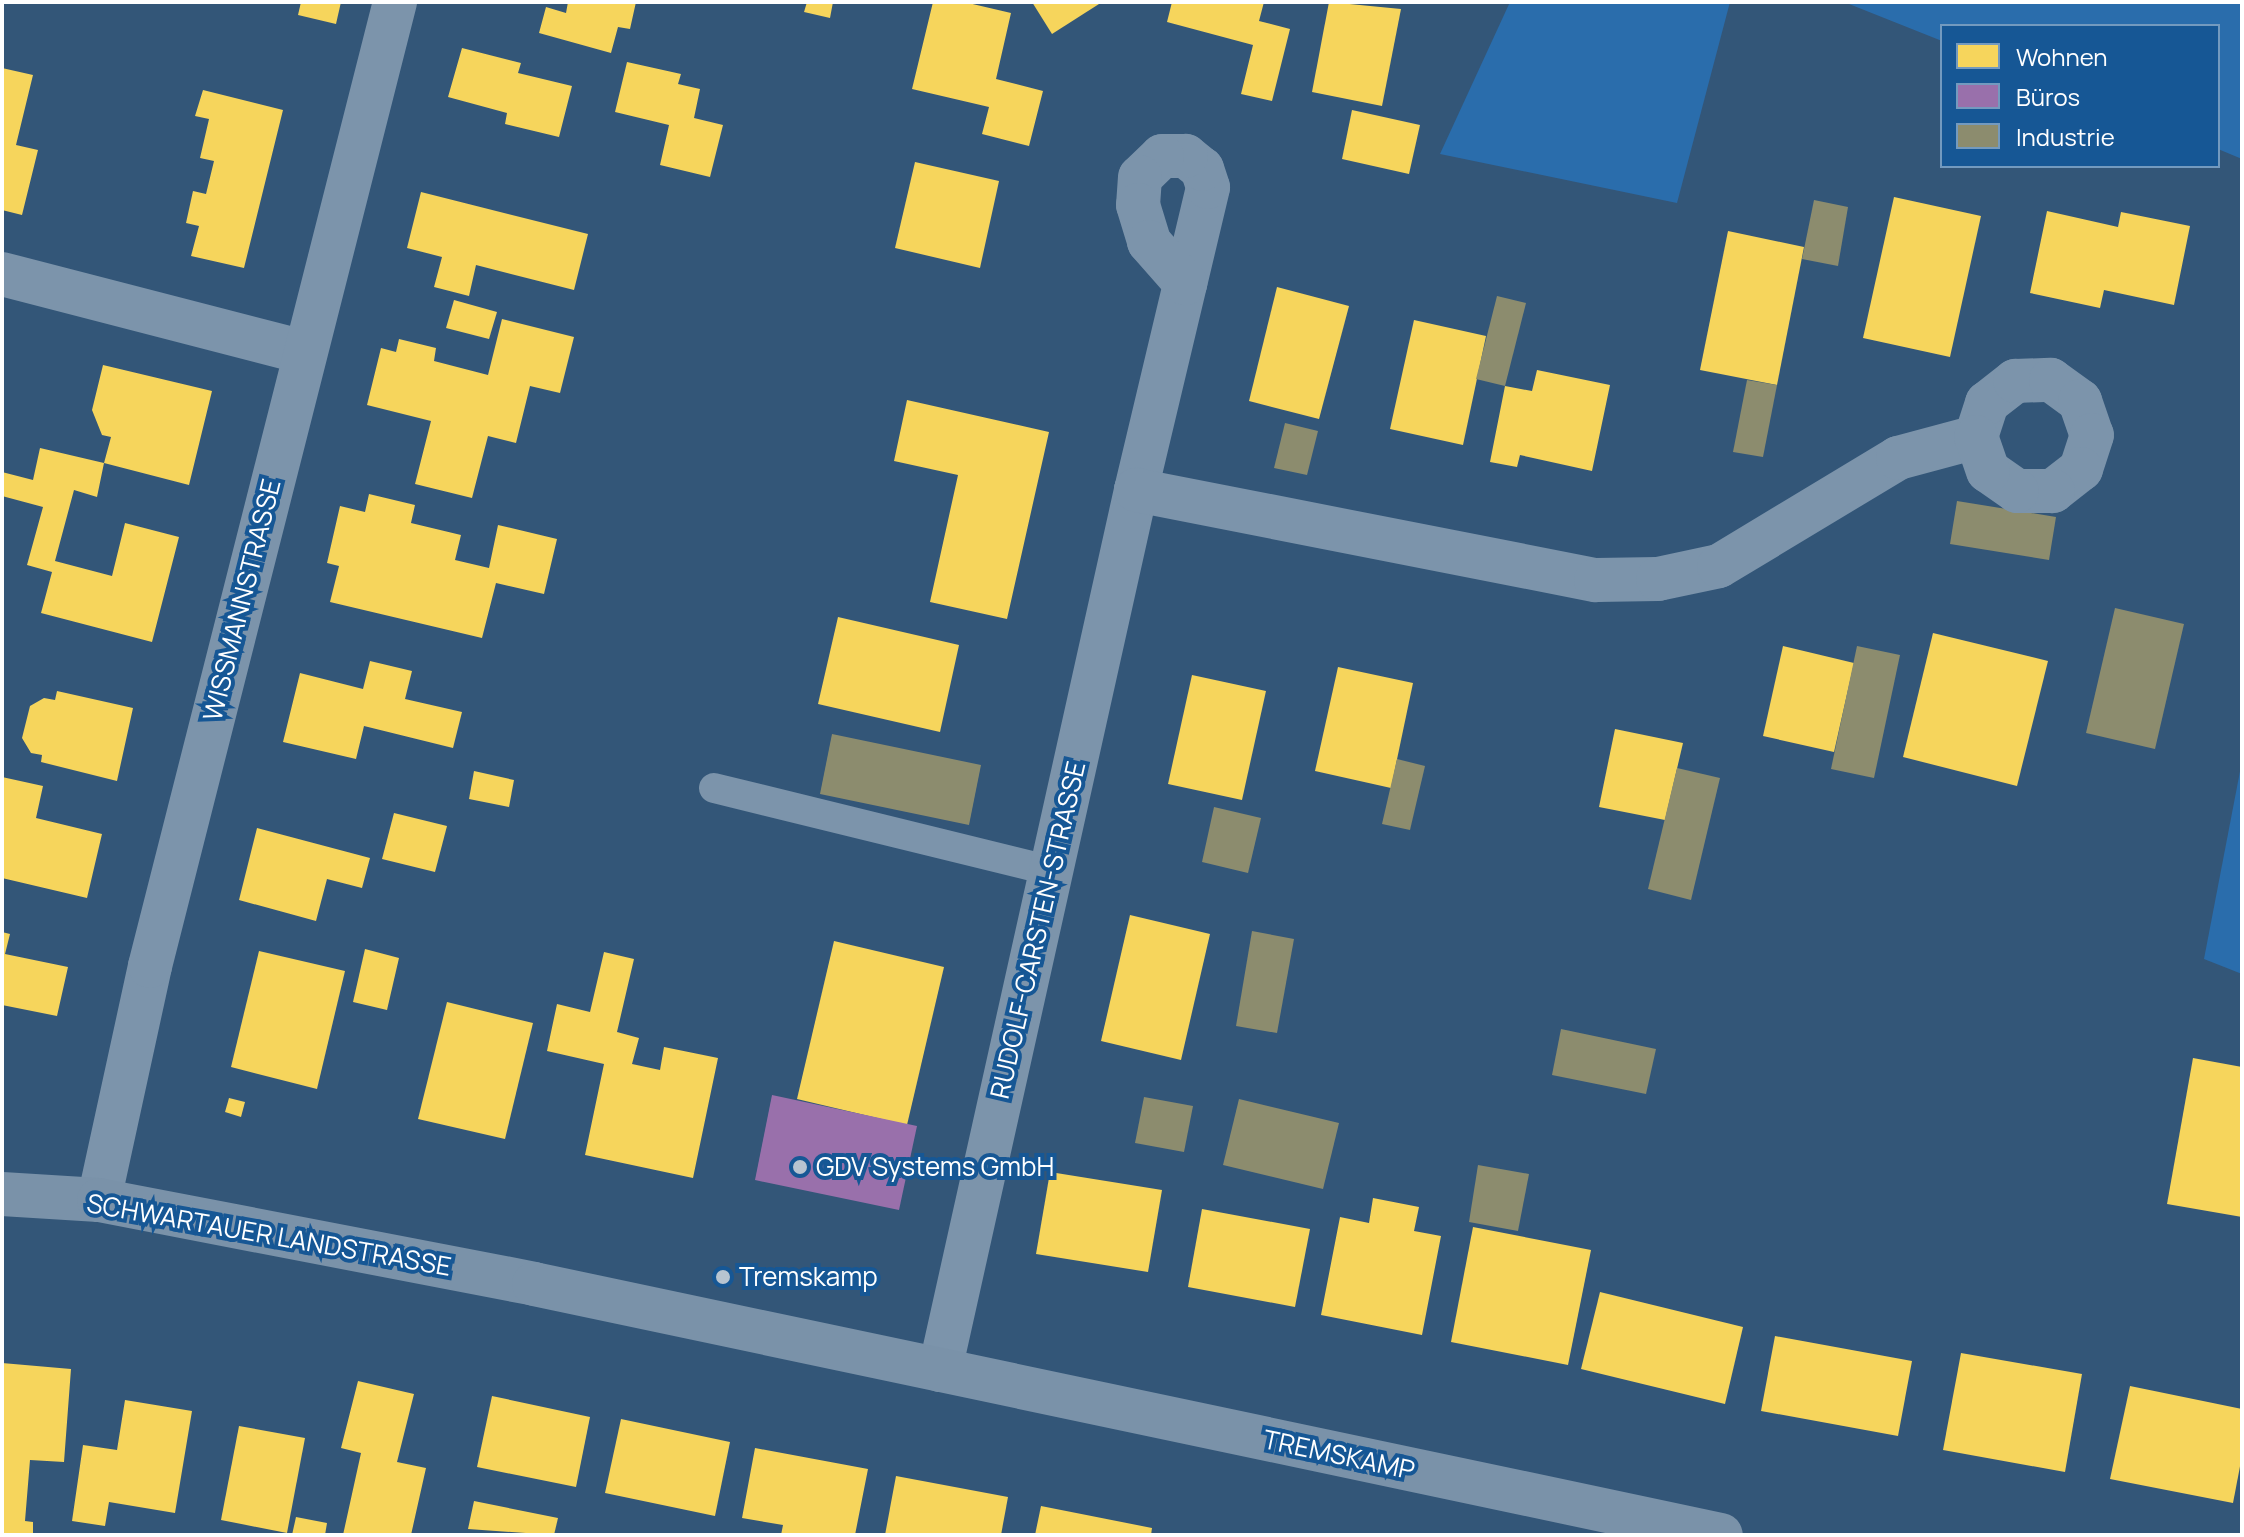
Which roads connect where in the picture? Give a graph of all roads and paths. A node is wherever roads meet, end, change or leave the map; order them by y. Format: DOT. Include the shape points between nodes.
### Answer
graph roads {
  1 [pos="395,2"];
  2 [pos="2,274"];
  3 [pos="1185,283"];
  4 [pos="304,352"];
  5 [pos="1976,437"];
  6 [pos="1136,490"];
  7 [pos="714,788"];
  8 [pos="1051,871"];
  9 [pos="2,1194"];
  10 [pos="99,1200"];
  11 [pos="534,1284"];
  12 [pos="940,1370"];
  13 [pos="1721,1535"];
  1 -- 4 [label="street, WISSMANNSTRASSE"];
  2 -- 4 [label="street"];
  3 -- 6 [label="street, RUDOLF-CARSTEN-STRASSE"];
  4 -- 10 [label="street, WISSMANNSTRASSE" via="150,966"];
  5 -- 6 [label="street" via="1898,458 1719,566 1658,579 1596,580"];
  6 -- 8 [label="street, RUDOLF-CARSTEN-STRASSE"];
  7 -- 8 [label="lane"];
  8 -- 12 [label="street, RUDOLF-CARSTEN-STRASSE"];
  9 -- 10 [label="main road, SCHWARTAUER LANDSTRASSE"];
  10 -- 11 [label="main road, SCHWARTAUER LANDSTRASSE"];
  11 -- 12 [label="main road, TREMSKAMP"];
  12 -- 13 [label="main road, TREMSKAMP"];
}
